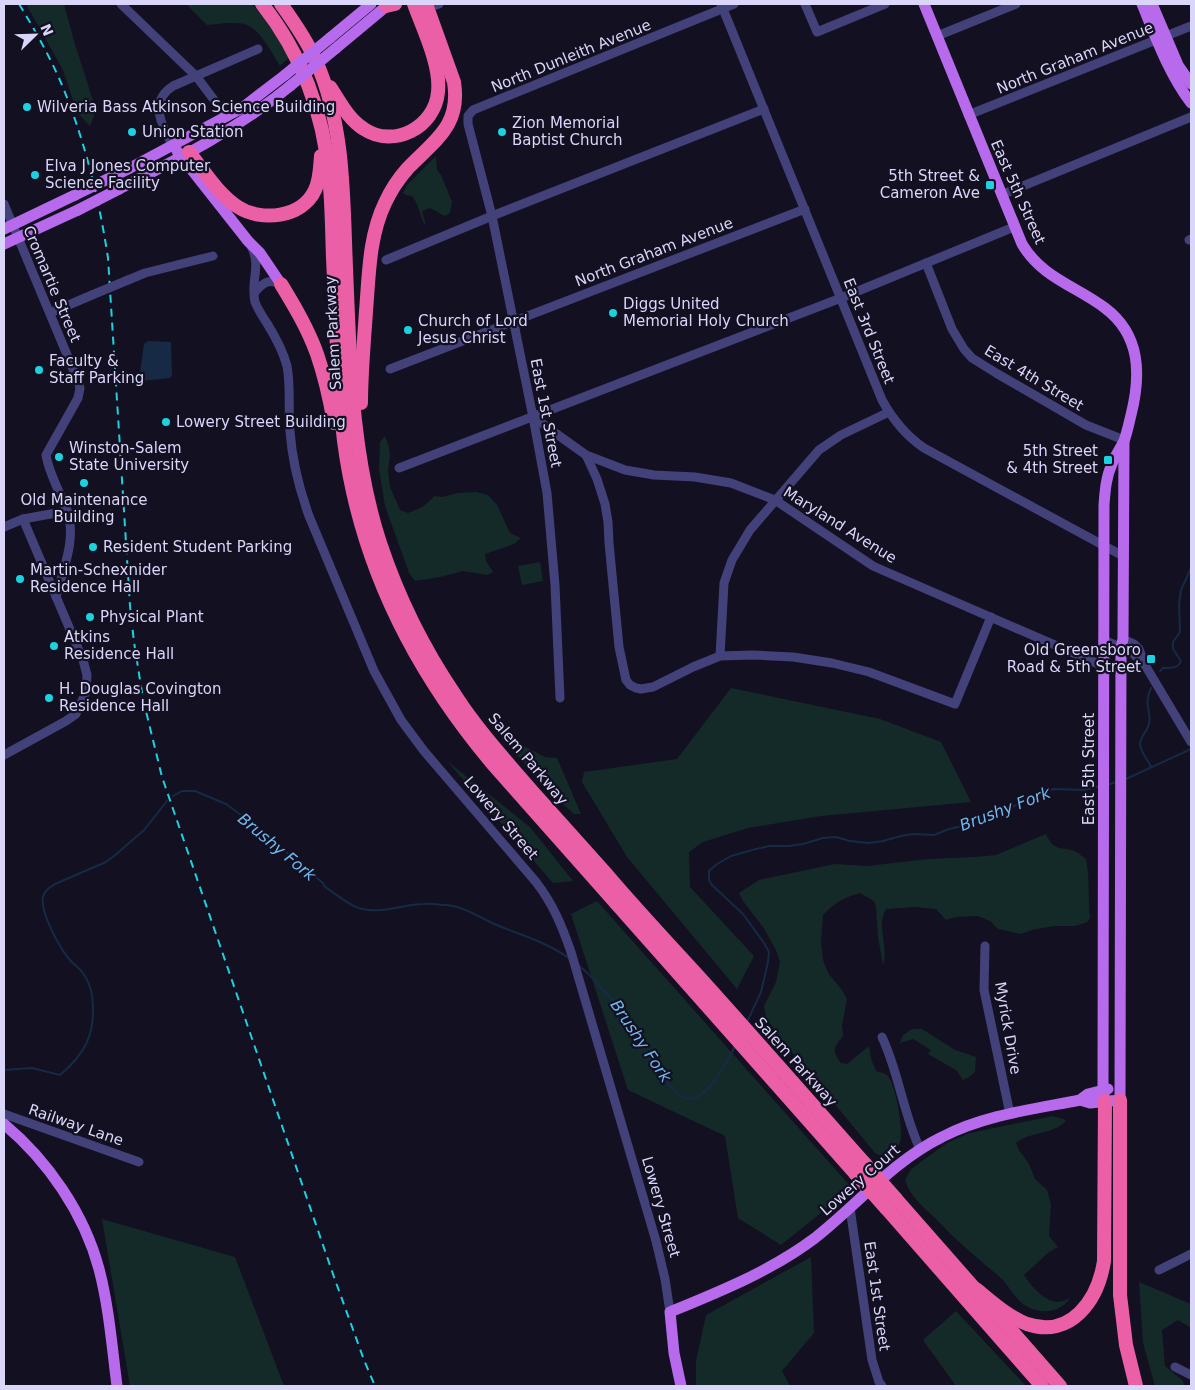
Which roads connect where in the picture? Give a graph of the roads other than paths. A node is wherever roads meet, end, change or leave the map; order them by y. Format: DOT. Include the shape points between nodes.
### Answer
graph roads {
  1 [pos="121,4"];
  2 [pos="262,4"];
  3 [pos="281,4"];
  4 [pos="371,4"];
  5 [pos="404,4"];
  6 [pos="734,4"];
  7 [pos="805,4"];
  8 [pos="885,4"];
  9 [pos="924,4"];
  10 [pos="1016,4"];
  11 [pos="1142,4"];
  12 [pos="1152,4"];
  13 [pos="390,5"];
  14 [pos="426,6"];
  15 [pos="721,6"];
  16 [pos="1191,26"];
  17 [pos="937,36"];
  18 [pos="1161,39"];
  19 [pos="258,49"];
  20 [pos="321,72"];
  21 [pos="196,76"];
  22 [pos="1191,84"];
  23 [pos="1191,104"];
  24 [pos="764,109"];
  25 [pos="473,110"];
  26 [pos="968,115"];
  27 [pos="227,117"];
  28 [pos="1191,117"];
  29 [pos="323,138"];
  30 [pos="173,146"];
  31 [pos="185,154"];
  32 [pos="1001,195"];
  33 [pos="4,204"];
  34 [pos="805,209"];
  35 [pos="492,216"];
  36 [pos="8,227"];
  37 [pos="1014,227"];
  38 [pos="18,238"];
  39 [pos="248,241"];
  40 [pos="4,244"];
  41 [pos="213,256"];
  42 [pos="386,260"];
  43 [pos="926,263"];
  44 [pos="281,284"];
  45 [pos="255,292"];
  46 [pos="841,298"];
  47 [pos="50,313"];
  48 [pos="514,321"];
  49 [pos="390,369"];
  50 [pos="889,412"];
  51 [pos="533,417"];
  52 [pos="1124,440"];
  53 [pos="586,455"];
  54 [pos="361,466"];
  55 [pos="399,468"];
  56 [pos="354,494"];
  57 [pos="775,500"];
  58 [pos="67,511"];
  59 [pos="23,519"];
  60 [pos="4,527"];
  61 [pos="1104,546"];
  62 [pos="1123,556"];
  63 [pos="56,597"];
  64 [pos="991,617"];
  65 [pos="1103,640"];
  66 [pos="1122,643"];
  67 [pos="720,656"];
  68 [pos="1103,666"];
  69 [pos="560,698"];
  70 [pos="1190,740"];
  71 [pos="5,752"];
  72 [pos="985,946"];
  73 [pos="711,1000"];
  74 [pos="882,1037"];
  75 [pos="1120,1094"];
  76 [pos="1104,1095"];
  77 [pos="4,1114"];
  78 [pos="1010,1114"];
  79 [pos="4,1124"];
  80 [pos="920,1149"];
  81 [pos="139,1162"];
  82 [pos="891,1204"];
  83 [pos="850,1208"];
  84 [pos="1191,1254"];
  85 [pos="1159,1270"];
  86 [pos="976,1289"];
  87 [pos="670,1312"];
  88 [pos="1175,1367"];
  89 [pos="1191,1374"];
  90 [pos="117,1386"];
  91 [pos="681,1386"];
  92 [pos="882,1386"];
  93 [pos="1042,1386"];
  94 [pos="1060,1386"];
  95 [pos="1136,1386"];
  1 -- 21 [label="street"];
  2 -- 29 [label="highway, Salem Parkway" via="301,66"];
  3 -- 20 [label="highway, Salem Parkway" via="303,36"];
  4 -- 27 [label="main road, bridge" via="256,98"];
  5 -- 14 [label="highway"];
  6 -- 15 [label="street, North Dunleith Avenue"];
  7 -- 8 [label="street" via="817,32"];
  9 -- 17 [label="main road, East 5th Street"];
  10 -- 17 [label="street"];
  11 -- 18 [label="main road"];
  12 -- 18 [label="main road"];
  13 -- 31 [label="main road, bridge" via="249,118"];
  14 -- 20 [label="highway" via="438,76 438,99 425,121 414,130 386,136 365,130 347,114"];
  14 -- 54 [label="highway" via="452,75 456,102 442,134 395,184 376,226 361,376"];
  15 -- 24 [label="street, East 3rd Street"];
  15 -- 25 [label="street, North Dunleith Avenue"];
  16 -- 18 [label="street, North Graham Avenue"];
  17 -- 26 [label="main road, East 5th Street"];
  18 -- 22 [label="main road"];
  18 -- 23 [label="main road" via="1179,87"];
  18 -- 26 [label="street, North Graham Avenue"];
  19 -- 21 [label="street"];
  20 -- 54 [label="highway, Salem Parkway" via="335,122 341,162 351,375"];
  21 -- 27 [label="street"];
  21 -- 30 [label="street" via="168,89 162,98 161,122"];
  24 -- 34 [label="street, East 3rd Street"];
  24 -- 35 [label="street"];
  25 -- 35 [label="street, East 1st Street" via="467,120"];
  26 -- 32 [label="main road, East 5th Street"];
  27 -- 30 [label="main road"];
  28 -- 32 [label="street"];
  29 -- 31 [label="highway" via="318,182 311,197 298,208 272,216 254,215 238,207"];
  29 -- 56 [label="highway, Salem Parkway" via="329,176 339,393"];
  30 -- 31 [label="main road"];
  30 -- 36 [label="main road, bridge"];
  31 -- 38 [label="main road, bridge"];
  31 -- 39 [label="main road"];
  32 -- 37 [label="main road, East 5th Street"];
  33 -- 36 [label="street, Cromartie Street"];
  34 -- 46 [label="street, East 3rd Street"];
  34 -- 48 [label="street, North Graham Avenue"];
  35 -- 42 [label="street"];
  35 -- 48 [label="street, East 1st Street"];
  36 -- 38 [label="street, Cromartie Street"];
  37 -- 43 [label="street"];
  37 -- 52 [label="main road, East 5th Street" via="1037,265 1107,309 1127,333 1135,351 1137,376 1134,404"];
  38 -- 40 [label="main road"];
  38 -- 47 [label="street, Cromartie Street"];
  39 -- 44 [label="main road"];
  39 -- 45 [label="street, Lowery Street" via="256,260"];
  41 -- 47 [label="street, bridge" via="145,273"];
  43 -- 46 [label="street"];
  43 -- 52 [label="street, East 4th Street" via="952,329 972,358 1086,425"];
  44 -- 45 [label="street" via="268,281"];
  44 -- 56 [label="highway" via="317,354"];
  45 -- 87 [label="street, Lowery Street" via="256,304 280,345 288,370 293,464 300,490 374,671 412,736 544,892 555,910 656,1241"];
  46 -- 50 [label="street, East 3rd Street"];
  46 -- 51 [label="street"];
  47 -- 58 [label="street, Cromartie Street" via="80,388 78,398 46,455"];
  48 -- 49 [label="street, North Graham Avenue"];
  48 -- 51 [label="street, East 1st Street"];
  50 -- 57 [label="street" via="841,435 819,450"];
  50 -- 61 [label="street, East 3rd Street" via="904,432 924,448"];
  51 -- 53 [label="street, Maryland Avenue"];
  51 -- 55 [label="street"];
  51 -- 69 [label="street, East 1st Street" via="549,514"];
  52 -- 61 [label="main road, East 5th Street" via="1106,485"];
  52 -- 62 [label="main road, East 5th Street"];
  53 -- 57 [label="street, Maryland Avenue" via="625,470 654,475 695,476 731,483"];
  53 -- 67 [label="street" via="605,504 619,646 626,680 636,688 653,687"];
  54 -- 73 [label="highway, Salem Parkway" via="376,531 396,586 417,631 455,696 485,736"];
  56 -- 73 [label="highway, Salem Parkway" via="367,543 394,614 445,703 497,770"];
  57 -- 64 [label="street, Maryland Avenue" via="873,566"];
  57 -- 67 [label="street" via="750,530 727,571"];
  58 -- 59 [label="street"];
  58 -- 63 [label="street, Cromartie Street" via="70,542"];
  59 -- 60 [label="street"];
  59 -- 63 [label="street"];
  61 -- 62 [label="street, East 3rd Street"];
  61 -- 65 [label="main road, East 5th Street"];
  62 -- 66 [label="main road, East 5th Street"];
  63 -- 71 [label="street" via="83,660 87,675 86,692 76,714"];
  64 -- 67 [label="street" via="955,704 832,662 793,657"];
  64 -- 68 [label="street, Maryland Avenue"];
  65 -- 66 [label="street"];
  65 -- 68 [label="main road, East 5th Street"];
  66 -- 70 [label="street" via="1138,647 1145,665"];
  66 -- 75 [label="main road, East 5th Street"];
  68 -- 76 [label="main road, East 5th Street"];
  72 -- 78 [label="street, Myrick Drive" via="984,990"];
  73 -- 82 [label="highway, Salem Parkway, bridge"];
  74 -- 80 [label="street"];
  75 -- 76 [label="main road, Lowery Court"];
  75 -- 95 [label="highway" via="1120,1295 1126,1345"];
  76 -- 78 [label="main road, Lowery Court" via="1090,1103 1080,1100"];
  76 -- 86 [label="highway" via="1104,1252 1100,1281 1089,1303 1072,1319 1042,1327 1015,1318"];
  77 -- 81 [label="street, Railway Lane"];
  78 -- 80 [label="main road, Lowery Court" via="968,1125"];
  79 -- 90 [label="main road" via="53,1176 84,1228 103,1282"];
  80 -- 83 [label="main road, Lowery Court"];
  82 -- 86 [label="highway, Salem Parkway"];
  82 -- 93 [label="highway, Salem Parkway"];
  83 -- 87 [label="main road, Lowery Court" via="815,1238 771,1267"];
  83 -- 92 [label="street, East 1st Street" via="872,1360"];
  84 -- 85 [label="street"];
  86 -- 94 [label="highway, Salem Parkway"];
  87 -- 91 [label="main road, Lowery Street"];
  88 -- 89 [label="street"];
}
